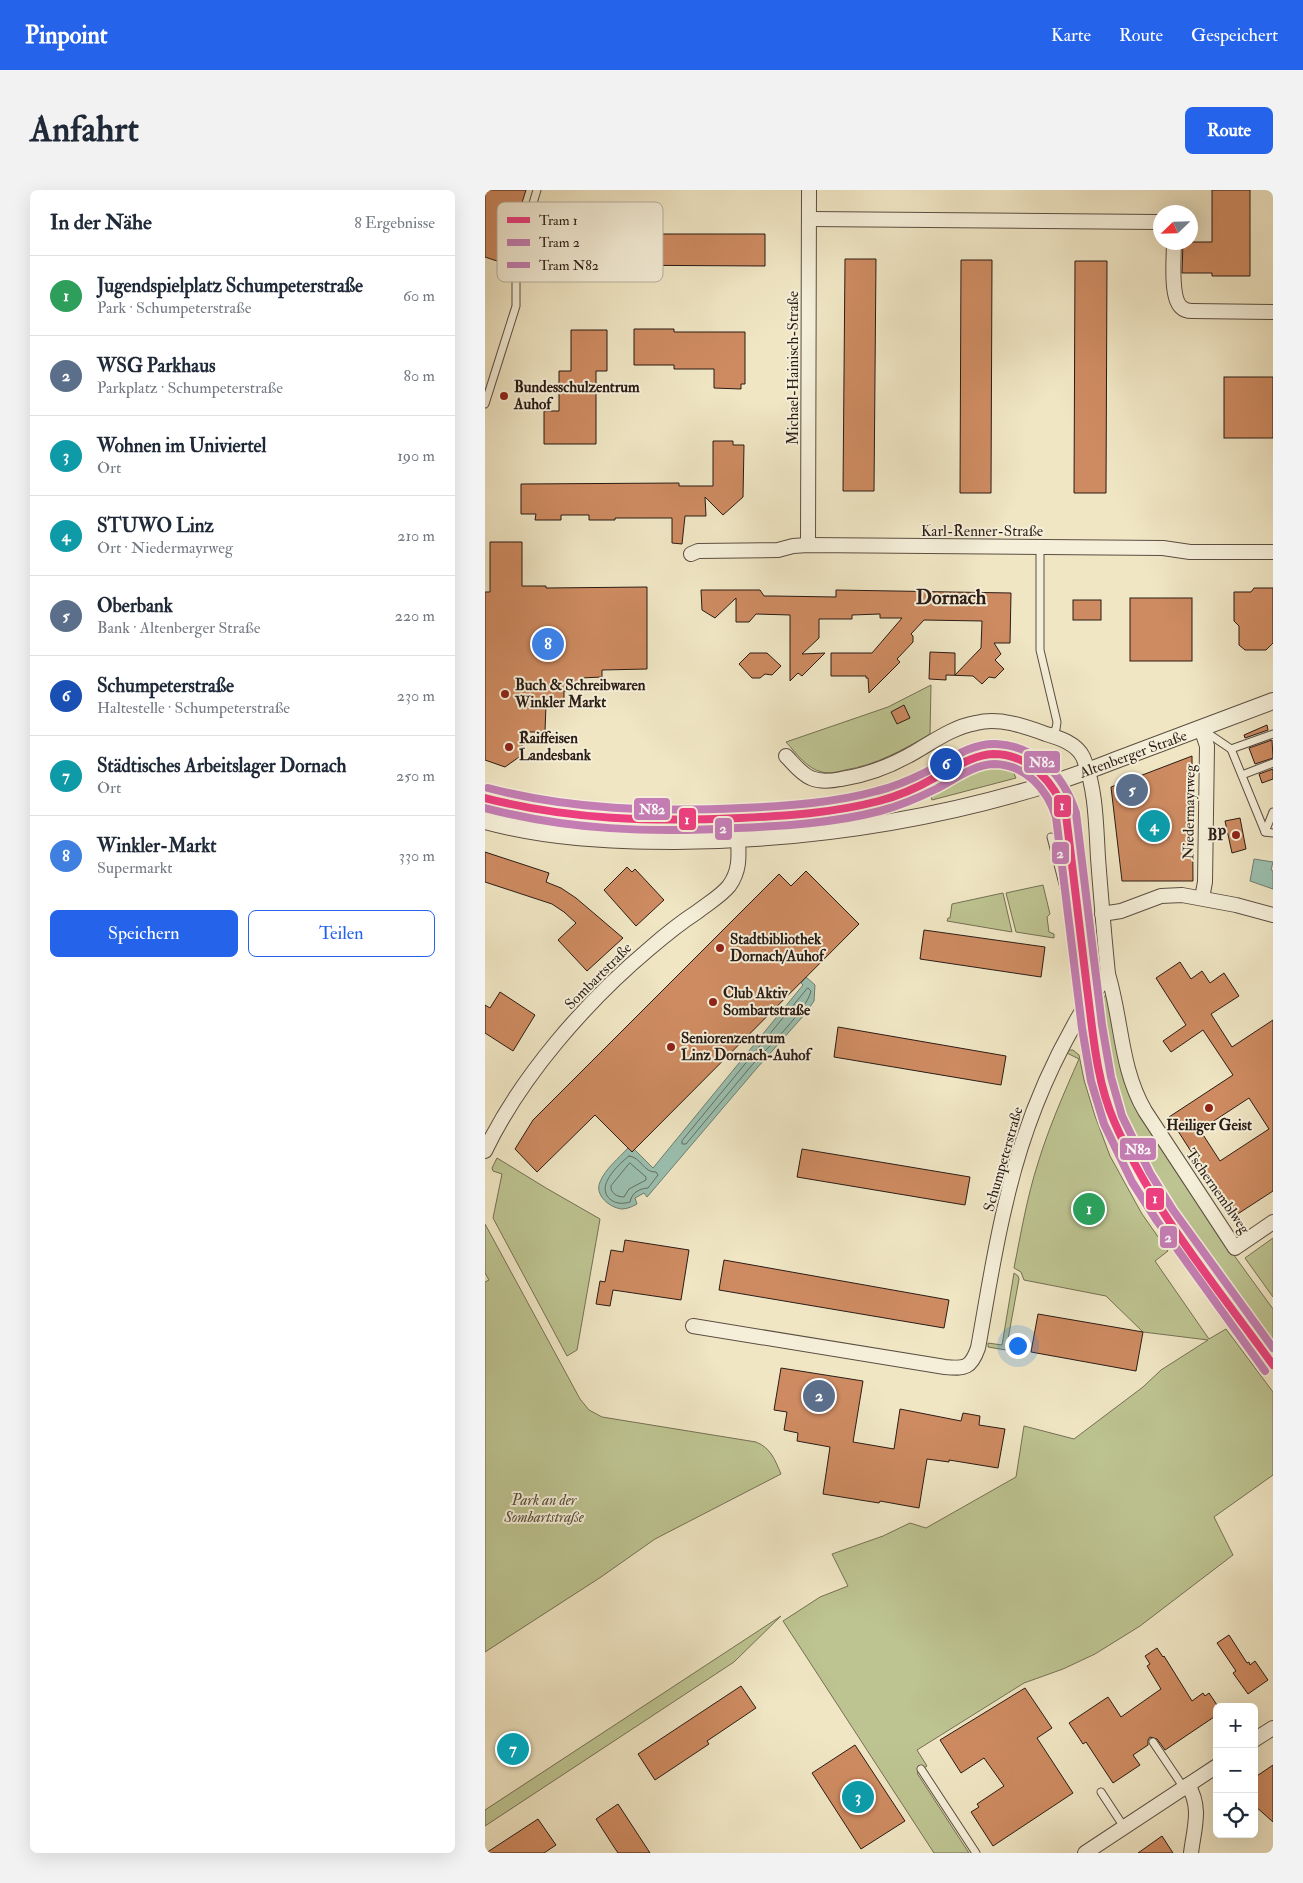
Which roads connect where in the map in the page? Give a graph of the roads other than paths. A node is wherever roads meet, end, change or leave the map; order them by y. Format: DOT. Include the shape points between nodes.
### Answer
graph roads {
  1 [pos="537,190"];
  2 [pos="809,190"];
  3 [pos="533,202"];
  4 [pos="809,219"];
  5 [pos="1153,222"];
  6 [pos="1174,250"];
  7 [pos="516,282"];
  8 [pos="1273,312"];
  9 [pos="485,404"];
  10 [pos="808,545"];
  11 [pos="1040,547"];
  12 [pos="1273,552"];
  13 [pos="691,554"];
  14 [pos="1273,701"];
  15 [pos="1201,728"];
  16 [pos="1273,734"];
  17 [pos="1049,735"];
  18 [pos="1231,749"];
  19 [pos="786,756"];
  20 [pos="1273,763"];
  21 [pos="1087,771"];
  22 [pos="1242,775"];
  23 [pos="1273,812"];
  24 [pos="485,821"];
  25 [pos="1269,833"];
  26 [pos="1051,837"];
  27 [pos="737,839"];
  28 [pos="1202,898"];
  29 [pos="1102,914"];
  30 [pos="1273,915"];
  31 [pos="1108,974"];
  32 [pos="1083,1011"];
  33 [pos="485,1151"];
  34 [pos="1273,1222"];
  35 [pos="693,1326"];
  36 [pos="1273,1728"];
  37 [pos="1258,1737"];
  38 [pos="1153,1742"];
  39 [pos="921,1769"];
  40 [pos="1213,1769"];
  41 [pos="1186,1786"];
  42 [pos="1101,1792"];
  43 [pos="1124,1827"];
  44 [pos="976,1853"];
  45 [pos="1085,1853"];
  46 [pos="1191,1853"];
  1 -- 3 [label="lane"];
  2 -- 4 [label="street, Michael-Hainisch-Straße"];
  4 -- 5 [label="street"];
  4 -- 10 [label="street, Michael-Hainisch-Straße"];
  6 -- 8 [label="street" via="1174,292 1181,308 1192,311"];
  7 -- 9 [label="lane" via="516,306"];
  10 -- 11 [label="street, Karl-Renner-Straße"];
  10 -- 13 [label="street, Karl-Renner-Straße" via="778,550 698,551"];
  11 -- 12 [label="street, Karl-Renner-Straße"];
  11 -- 17 [label="lane" via="1039,642 1057,722 1054,732"];
  14 -- 15 [label="street, Altenberger Straße"];
  15 -- 18 [label="lane"];
  15 -- 21 [label="street, Altenberger Straße"];
  15 -- 28 [label="street, Niedermayrweg" via="1207,746"];
  16 -- 18 [label="lane"];
  17 -- 19 [label="street" via="1008,723 976,722 944,735 880,770 830,781 808,777"];
  17 -- 21 [label="street" via="1077,749"];
  18 -- 22 [label="lane"];
  20 -- 22 [label="lane"];
  21 -- 27 [label="street, Altenberger Straße" via="1028,790 927,814 829,830"];
  21 -- 29 [label="street" via="1094,800"];
  22 -- 25 [label="lane"];
  23 -- 25 [label="lane"];
  24 -- 27 [label="street, Altenberger Straße" via="609,840"];
  26 -- 32 [label="lane" via="1066,896"];
  27 -- 33 [label="street, Sombartstraße" via="737,871 729,886 649,949 582,1014 499,1121"];
  28 -- 29 [label="street" via="1167,895"];
  28 -- 30 [label="street"];
  29 -- 31 [label="street"];
  31 -- 32 [label="street, Schumpeterstraße"];
  31 -- 34 [label="street, Tschernemblweg" via="1123,1051 1139,1100 1235,1248"];
  32 -- 35 [label="street, Schumpeterstraße" via="1063,1044 1021,1147 1005,1203 978,1348 969,1365 945,1368"];
  36 -- 37 [label="street"];
  38 -- 41 [label="lane"];
  39 -- 44 [label="lane"];
  40 -- 41 [label="street"];
  41 -- 43 [label="street"];
  41 -- 46 [label="street" via="1193,1793 1197,1807"];
  42 -- 43 [label="lane"];
  43 -- 45 [label="street"];
}
